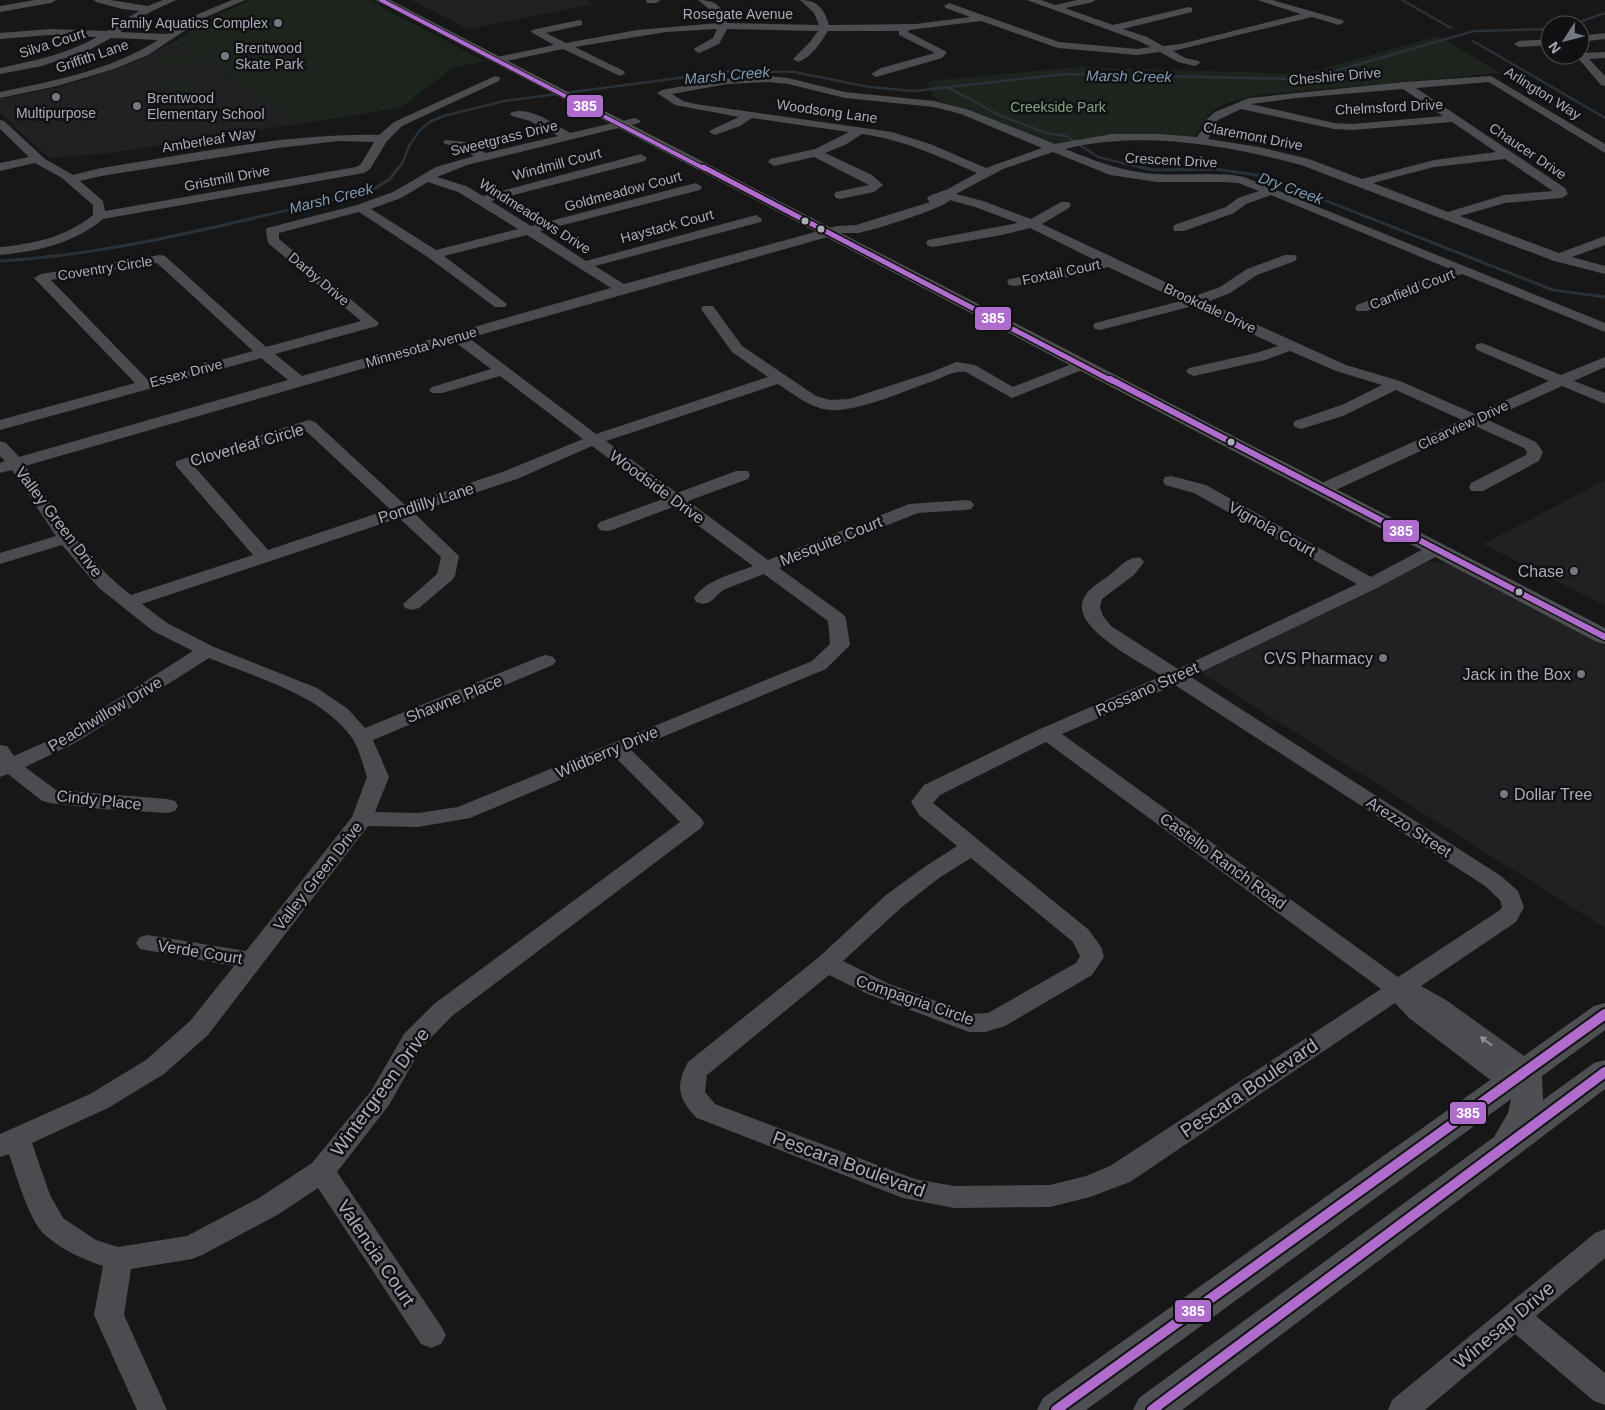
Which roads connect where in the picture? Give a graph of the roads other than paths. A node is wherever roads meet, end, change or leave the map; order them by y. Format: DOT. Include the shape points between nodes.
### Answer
graph roads {
  1 [pos="51,0"];
  2 [pos="100,0"];
  3 [pos="171,0"];
  4 [pos="240,0"];
  5 [pos="381,0"];
  6 [pos="399,0"];
  7 [pos="703,0"];
  8 [pos="805,0"];
  9 [pos="1032,0"];
  10 [pos="1090,0"];
  11 [pos="1262,0"];
  12 [pos="949,6"];
  13 [pos="1055,8"];
  14 [pos="0,9"];
  15 [pos="149,9"];
  16 [pos="1189,10"];
  17 [pos="1309,15"];
  18 [pos="980,18"];
  19 [pos="1339,22"];
  20 [pos="579,23"];
  21 [pos="723,26"];
  22 [pos="825,28"];
  23 [pos="1114,28"];
  24 [pos="904,29"];
  25 [pos="110,34"];
  26 [pos="0,36"];
  27 [pos="1605,36"];
  28 [pos="170,37"];
  29 [pos="1590,38"];
  30 [pos="1540,43"];
  31 [pos="1519,44"];
  32 [pos="565,46"];
  33 [pos="699,50"];
  34 [pos="1162,50"];
  35 [pos="1605,55"];
  36 [pos="503,58"];
  37 [pos="798,58"];
  38 [pos="1195,63"];
  39 [pos="1,71"];
  40 [pos="620,73"];
  41 [pos="876,74"];
  42 [pos="495,79"];
  43 [pos="1491,79"];
  44 [pos="1605,82"];
  45 [pos="1404,86"];
  46 [pos="662,93"];
  47 [pos="0,95"];
  48 [pos="577,95"];
  49 [pos="1239,105"];
  50 [pos="406,109"];
  51 [pos="421,112"];
  52 [pos="516,114"];
  53 [pos="748,116"];
  54 [pos="1452,119"];
  55 [pos="0,123"];
  56 [pos="628,123"];
  57 [pos="860,130"];
  58 [pos="715,132"];
  59 [pos="569,137"];
  60 [pos="382,138"];
  61 [pos="449,142"];
  62 [pos="1200,142"];
  63 [pos="1055,149"];
  64 [pos="1605,149"];
  65 [pos="815,153"];
  66 [pos="1507,155"];
  67 [pos="485,157"];
  68 [pos="641,158"];
  69 [pos="38,159"];
  70 [pos="774,162"];
  71 [pos="0,167"];
  72 [pos="986,172"];
  73 [pos="427,178"];
  74 [pos="72,179"];
  75 [pos="1362,183"];
  76 [pos="696,187"];
  77 [pos="1271,191"];
  78 [pos="840,195"];
  79 [pos="945,195"];
  80 [pos="481,200"];
  81 [pos="1065,205"];
  82 [pos="361,208"];
  83 [pos="99,216"];
  84 [pos="1448,216"];
  85 [pos="756,219"];
  86 [pos="1032,224"];
  87 [pos="1179,228"];
  88 [pos="272,231"];
  89 [pos="529,231"];
  90 [pos="835,231"];
  91 [pos="1605,240"];
  92 [pos="933,242"];
  93 [pos="1,246"];
  94 [pos="434,256"];
  95 [pos="1290,258"];
  96 [pos="1559,258"];
  97 [pos="1108,262"];
  98 [pos="585,265"];
  99 [pos="1461,270"];
  100 [pos="1605,270"];
  101 [pos="1014,282"];
  102 [pos="622,289"];
  103 [pos="1196,301"];
  104 [pos="500,304"];
  105 [pos="1362,308"];
  106 [pos="708,309"];
  107 [pos="372,323"];
  108 [pos="1100,326"];
  109 [pos="1605,328"];
  110 [pos="457,336"];
  111 [pos="1292,346"];
  112 [pos="1482,347"];
  113 [pos="264,353"];
  114 [pos="1605,361"];
  115 [pos="1082,365"];
  116 [pos="503,370"];
  117 [pos="1194,372"];
  118 [pos="780,378"];
  119 [pos="1560,381"];
  120 [pos="300,382"];
  121 [pos="144,384"];
  122 [pos="1395,384"];
  123 [pos="437,390"];
  124 [pos="1605,399"];
  125 [pos="1476,419"];
  126 [pos="1301,424"];
  127 [pos="0,425"];
  128 [pos="594,440"];
  129 [pos="0,446"];
  130 [pos="8,466"];
  131 [pos="742,475"];
  132 [pos="1171,480"];
  133 [pos="1330,487"];
  134 [pos="1477,487"];
  135 [pos="676,500"];
  136 [pos="965,505"];
  137 [pos="400,511"];
  138 [pos="606,526"];
  139 [pos="66,538"];
  140 [pos="1435,550"];
  141 [pos="264,556"];
  142 [pos="0,558"];
  143 [pos="1135,562"];
  144 [pos="766,567"];
  145 [pos="1371,584"];
  146 [pos="703,598"];
  147 [pos="128,602"];
  148 [pos="412,604"];
  149 [pos="1605,621"];
  150 [pos="1605,637"];
  151 [pos="840,645"];
  152 [pos="206,651"];
  153 [pos="546,661"];
  154 [pos="1177,676"];
  155 [pos="1048,733"];
  156 [pos="362,737"];
  157 [pos="617,748"];
  158 [pos="4,762"];
  159 [pos="167,806"];
  160 [pos="362,819"];
  161 [pos="972,847"];
  162 [pos="148,943"];
  163 [pos="252,961"];
  164 [pos="827,963"];
  165 [pos="1398,989"];
  166 [pos="1605,1014"];
  167 [pos="1605,1072"];
  168 [pos="1518,1076"];
  169 [pos="9,1142"];
  170 [pos="1498,1152"];
  171 [pos="322,1171"];
  172 [pos="1605,1241"];
  173 [pos="118,1259"];
  174 [pos="1514,1316"];
  175 [pos="431,1335"];
  176 [pos="1605,1391"];
  177 [pos="152,1410"];
  178 [pos="1056,1410"];
  179 [pos="1152,1410"];
  180 [pos="1403,1410"];
  1 -- 14 [label="street"];
  2 -- 15 [label="street"];
  3 -- 15 [label="street, Silva Court"];
  4 -- 28 [label="street, Griffith Lane" via="201,16"];
  5 -- 36 [label="main road"];
  6 -- 36 [label="main road"];
  7 -- 21 [label="street" via="721,14"];
  8 -- 22 [label="street" via="823,18"];
  9 -- 13 [label="street"];
  10 -- 13 [label="street"];
  11 -- 17 [label="street"];
  12 -- 18 [label="street"];
  13 -- 23 [label="street"];
  15 -- 25 [label="street, Silva Court"];
  16 -- 23 [label="street"];
  17 -- 19 [label="street"];
  17 -- 34 [label="street"];
  18 -- 24 [label="street, Rosegate Avenue"];
  18 -- 34 [label="street" via="1058,45 1116,51"];
  20 -- 32 [label="street" via="536,32"];
  21 -- 22 [label="street, Rosegate Avenue"];
  21 -- 32 [label="street, Rosegate Avenue" via="671,28"];
  21 -- 33 [label="street" via="717,40"];
  22 -- 24 [label="street, Rosegate Avenue"];
  22 -- 37 [label="street" via="814,44"];
  23 -- 34 [label="street"];
  24 -- 41 [label="street" via="904,33 942,52 938,56"];
  25 -- 26 [label="street" via="50,32"];
  25 -- 28 [label="street"];
  25 -- 39 [label="street, Silva Court" via="65,56"];
  27 -- 29 [label="street"];
  28 -- 47 [label="street, Griffith Lane" via="144,53 110,67"];
  30 -- 31 [label="street"];
  32 -- 36 [label="street, Rosegate Avenue"];
  32 -- 40 [label="street"];
  34 -- 38 [label="street"];
  35 -- 44 [label="street" via="1581,56"];
  36 -- 48 [label="main road"];
  36 -- 48 [label="main road" via="559,91"];
  42 -- 51 [label="street"];
  43 -- 45 [label="street, Cheshire Drive"];
  43 -- 64 [label="street, Arlington Way"];
  45 -- 49 [label="street, Cheshire Drive" via="1268,98"];
  45 -- 54 [label="street, Chaucer Drive"];
  46 -- 53 [label="street, Woodsong Lane" via="695,108"];
  46 -- 63 [label="street, Crescent Drive" via="741,80 788,81 845,95 915,101 950,108"];
  48 -- 56 [label="main road"];
  49 -- 54 [label="street, Chelmsford Drive" via="1334,126"];
  49 -- 62 [label="street, Cheshire Drive" via="1213,119"];
  50 -- 51 [label="street"];
  51 -- 60 [label="street" via="398,124"];
  52 -- 59 [label="street" via="534,118"];
  53 -- 57 [label="street, Woodsong Lane"];
  53 -- 58 [label="street"];
  54 -- 66 [label="street, Chaucer Drive"];
  55 -- 69 [label="street"];
  56 -- 59 [label="street, Sweetgrass Drive"];
  56 -- 90 [label="main road"];
  57 -- 65 [label="street" via="841,143"];
  57 -- 72 [label="street, Woodsong Lane" via="892,135 926,146"];
  59 -- 67 [label="street, Sweetgrass Drive"];
  60 -- 74 [label="street, Amberleaf Way" via="278,144"];
  60 -- 83 [label="street, Gristmill Drive" via="366,166 360,170"];
  61 -- 67 [label="street" via="462,144"];
  62 -- 63 [label="street, Claremont Drive" via="1112,137"];
  62 -- 75 [label="street, Claremont Drive" via="1284,156"];
  63 -- 72 [label="street, Claremont Drive" via="1020,158"];
  63 -- 77 [label="street, Crescent Drive" via="1093,165 1130,175 1240,180"];
  65 -- 70 [label="street"];
  65 -- 78 [label="street" via="877,185"];
  66 -- 75 [label="street" via="1434,162"];
  66 -- 84 [label="street, Chaucer Drive" via="1562,194 1504,199"];
  67 -- 73 [label="street, Sweetgrass Drive" via="440,170"];
  68 -- 80 [label="street, Windmill Court"];
  69 -- 71 [label="street"];
  69 -- 74 [label="street"];
  72 -- 79 [label="street, Claremont Drive"];
  73 -- 80 [label="street, Windmeadows Drive" via="462,189"];
  73 -- 82 [label="street, Sweetgrass Drive" via="397,195"];
  74 -- 83 [label="street" via="99,204"];
  75 -- 84 [label="street, Claremont Drive"];
  76 -- 89 [label="street, Goldmeadow Court"];
  77 -- 87 [label="street"];
  77 -- 99 [label="street, Crescent Drive"];
  79 -- 86 [label="street, Brookdale Drive"];
  79 -- 90 [label="street, Claremont Drive" via="943,201 931,206 857,228"];
  80 -- 89 [label="street, Windmeadows Drive"];
  81 -- 86 [label="street"];
  82 -- 88 [label="street, Sweetgrass Drive"];
  82 -- 94 [label="street"];
  83 -- 93 [label="street" via="65,238 45,244"];
  84 -- 96 [label="street, Claremont Drive"];
  85 -- 98 [label="street, Haystack Court"];
  86 -- 92 [label="street"];
  86 -- 97 [label="street, Brookdale Drive"];
  88 -- 107 [label="street, Darby Drive" via="273,240"];
  89 -- 94 [label="street, Goldmeadow Court"];
  89 -- 98 [label="street, Windmeadows Drive"];
  90 -- 102 [label="street, Minnesota Avenue"];
  90 -- 115 [label="main road"];
  90 -- 133 [label="main road"];
  91 -- 96 [label="street"];
  94 -- 104 [label="street"];
  95 -- 103 [label="street" via="1252,272 1225,290"];
  96 -- 100 [label="street, Claremont Drive"];
  97 -- 101 [label="street, Foxtail Court" via="1081,271"];
  97 -- 103 [label="street, Brookdale Drive"];
  98 -- 102 [label="street, Windmeadows Drive"];
  99 -- 105 [label="street, Canfield Court"];
  99 -- 109 [label="street, Crescent Drive"];
  102 -- 110 [label="street, Minnesota Avenue"];
  103 -- 108 [label="street"];
  103 -- 111 [label="street, Brookdale Drive"];
  106 -- 118 [label="street" via="737,349"];
  107 -- 113 [label="street, Essex Drive"];
  110 -- 116 [label="street, Woodside Drive"];
  110 -- 120 [label="street, Minnesota Avenue"];
  111 -- 117 [label="street"];
  111 -- 122 [label="street, Brookdale Drive" via="1341,368"];
  112 -- 119 [label="street"];
  113 -- 120 [label="street, Coventry Circle"];
  113 -- 121 [label="street, Essex Drive"];
  113 -- 121 [label="street, Coventry Circle" via="160,259 41,278"];
  114 -- 119 [label="street, Clearview Drive"];
  115 -- 118 [label="street" via="1012,392 970,368 956,366 840,406 820,404"];
  115 -- 133 [label="main road"];
  116 -- 123 [label="street"];
  116 -- 128 [label="street, Woodside Drive"];
  118 -- 128 [label="street, Pondlilly Lane"];
  119 -- 124 [label="street"];
  119 -- 125 [label="street, Clearview Drive"];
  120 -- 130 [label="street, Minnesota Avenue"];
  121 -- 127 [label="street, Essex Drive"];
  122 -- 125 [label="street, Brookdale Drive"];
  122 -- 126 [label="street" via="1324,419"];
  125 -- 133 [label="street, Clearview Drive"];
  125 -- 134 [label="street, Brookdale Drive" via="1530,445 1535,452 1533,458"];
  128 -- 135 [label="street, Woodside Drive"];
  128 -- 137 [label="street, Pondlilly Lane" via="510,475"];
  129 -- 130 [label="street, Valley Green Drive"];
  130 -- 139 [label="street, Valley Green Drive"];
  131 -- 135 [label="street"];
  132 -- 145 [label="street, Vignola Court" via="1200,489"];
  133 -- 140 [label="main road"];
  133 -- 149 [label="main road"];
  135 -- 138 [label="street"];
  135 -- 144 [label="street, Woodside Drive"];
  136 -- 144 [label="street, Mesquite Court" via="915,508"];
  137 -- 141 [label="street, Pondlilly Lane"];
  137 -- 141 [label="street, Cloverleaf Circle" via="309,425 183,464"];
  137 -- 148 [label="street" via="450,556 446,576"];
  139 -- 142 [label="street"];
  139 -- 147 [label="street, Valley Green Drive" via="105,584"];
  140 -- 145 [label="street, Rossano Street"];
  140 -- 150 [label="main road"];
  141 -- 147 [label="street, Pondlilly Lane"];
  143 -- 154 [label="street, Arezzo Street" via="1124,574 1095,593 1091,600 1091,613 1104,630"];
  144 -- 146 [label="street, Mesquite Court" via="717,586"];
  144 -- 151 [label="street, Woodside Drive" via="837,619"];
  145 -- 154 [label="street, Rossano Street"];
  147 -- 152 [label="street, Valley Green Drive" via="160,627"];
  151 -- 157 [label="street, Wildberry Drive" via="819,665"];
  152 -- 156 [label="street, Valley Green Drive" via="310,692 341,713"];
  152 -- 158 [label="street, Peachwillow Drive" via="68,739"];
  153 -- 156 [label="street, Shawne Place"];
  154 -- 155 [label="street, Rossano Street"];
  154 -- 165 [label="street, Arezzo Street" via="1493,882 1510,897 1513,907 1508,916"];
  155 -- 161 [label="street, Rossano Street" via="932,790 926,796 922,802 927,810"];
  155 -- 165 [label="street, Castello Ranch Road"];
  156 -- 160 [label="street, Valley Green Drive" via="378,777"];
  157 -- 160 [label="street, Wildberry Drive" via="462,813 418,820"];
  157 -- 171 [label="street, Wintergreen Drive" via="693,823 443,1010 414,1041 380,1098"];
  158 -- 159 [label="street, Cindy Place" via="50,796"];
  160 -- 163 [label="street, Valley Green Drive"];
  161 -- 164 [label="street, Pescara Boulevard" via="909,890"];
  161 -- 164 [label="street, Compagria Circle" via="1081,936 1092,957 1084,969 996,1020 985,1023 969,1022 870,986"];
  162 -- 163 [label="street, Verde Court"];
  163 -- 169 [label="street, Valley Green Drive" via="199,1028 155,1067 99,1100"];
  164 -- 165 [label="street, Pescara Boulevard" via="697,1069 692,1092 706,1111 913,1190 954,1197 1050,1196 1120,1174"];
  165 -- 168 [label="street, Castello Ranch Road" via="1418,1012"];
  166 -- 168 [label="main road"];
  167 -- 170 [label="main road"];
  168 -- 170 [label="main road" via="1529,1102 1521,1122"];
  168 -- 178 [label="main road"];
  169 -- 173 [label="street, Wintergreen Drive" via="53,1226 87,1249"];
  170 -- 179 [label="main road"];
  171 -- 173 [label="street, Wintergreen Drive" via="269,1206 192,1247"];
  171 -- 175 [label="street, Valencia Court"];
  172 -- 174 [label="street, Winesap Drive"];
  173 -- 177 [label="street" via="109,1315"];
  174 -- 176 [label="street"];
  174 -- 180 [label="street, Winesap Drive"];
}
